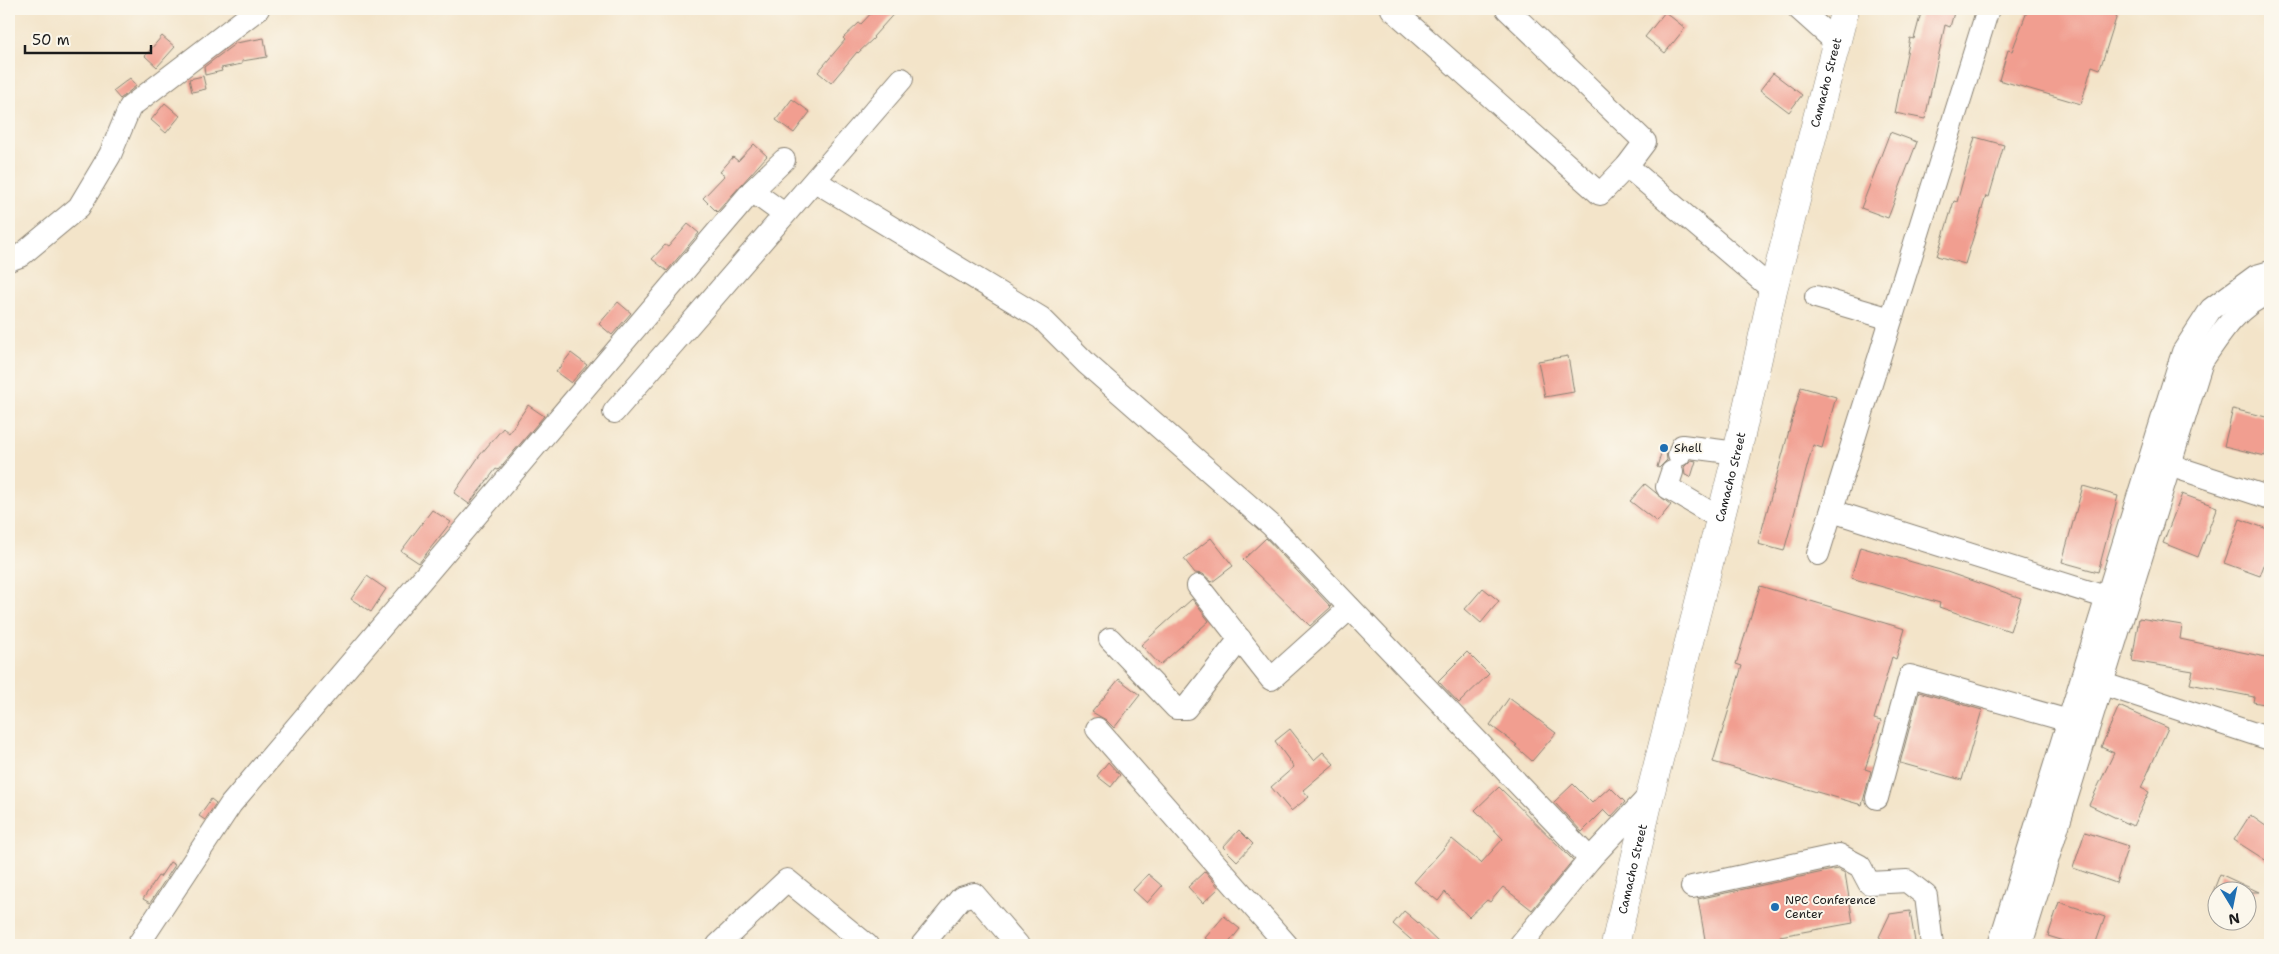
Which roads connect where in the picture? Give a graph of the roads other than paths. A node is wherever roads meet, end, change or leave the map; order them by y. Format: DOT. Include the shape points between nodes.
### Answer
graph roads {
  1 [pos="258,9"];
  2 [pos="1392,9"];
  3 [pos="1507,9"];
  4 [pos="1799,9"];
  5 [pos="1845,9"];
  6 [pos="1988,9"];
  7 [pos="1837,43"];
  8 [pos="902,79"];
  9 [pos="784,160"];
  10 [pos="1626,166"];
  11 [pos="815,181"];
  12 [pos="752,191"];
  13 [pos="784,214"];
  14 [pos="9,260"];
  15 [pos="2270,272"];
  16 [pos="1773,290"];
  17 [pos="2270,293"];
  18 [pos="1816,297"];
  19 [pos="1891,319"];
  20 [pos="614,412"];
  21 [pos="1737,453"];
  22 [pos="2160,462"];
  23 [pos="2270,498"];
  24 [pos="1832,511"];
  25 [pos="1721,518"];
  26 [pos="1818,554"];
  27 [pos="1198,586"];
  28 [pos="2117,601"];
  29 [pos="1350,608"];
  30 [pos="1110,639"];
  31 [pos="1240,639"];
  32 [pos="2092,681"];
  33 [pos="2069,721"];
  34 [pos="1097,729"];
  35 [pos="2270,739"];
  36 [pos="1650,795"];
  37 [pos="1877,798"];
  38 [pos="1590,859"];
  39 [pos="1692,887"];
  40 [pos="138,945"];
  41 [pos="718,945"];
  42 [pos="867,945"];
  43 [pos="922,945"];
  44 [pos="1018,945"];
  45 [pos="1286,945"];
  46 [pos="1520,945"];
  47 [pos="1615,945"];
  48 [pos="1932,945"];
  49 [pos="1999,945"];
  50 [pos="2021,945"];
  1 -- 14 [label="street" via="130,107 110,155 79,207 20,256"];
  2 -- 10 [label="street" via="1600,194"];
  3 -- 10 [label="street" via="1645,142"];
  4 -- 7 [label="street"];
  5 -- 7 [label="main road, Camacho Street"];
  6 -- 19 [label="street"];
  7 -- 16 [label="main road, Camacho Street"];
  8 -- 11 [label="street"];
  9 -- 12 [label="street"];
  10 -- 16 [label="street"];
  11 -- 13 [label="street"];
  11 -- 29 [label="street" via="1041,318 1087,364 1271,525"];
  12 -- 13 [label="street"];
  12 -- 40 [label="street" via="231,804"];
  13 -- 20 [label="street"];
  15 -- 22 [label="street" via="2256,276 2211,309 2183,352"];
  16 -- 21 [label="main road, Camacho Street"];
  17 -- 22 [label="street" via="2226,324 2202,361"];
  18 -- 19 [label="street"];
  19 -- 24 [label="street"];
  21 -- 25 [label="main road, Camacho Street"];
  21 -- 25 [label="street" via="1682,446 1667,487"];
  22 -- 23 [label="street"];
  22 -- 28 [label="street"];
  24 -- 26 [label="street"];
  24 -- 28 [label="street"];
  25 -- 36 [label="main road, Camacho Street"];
  27 -- 31 [label="street"];
  28 -- 32 [label="street"];
  29 -- 31 [label="street" via="1271,679"];
  29 -- 38 [label="street"];
  30 -- 31 [label="street" via="1176,708 1186,708"];
  32 -- 33 [label="street"];
  32 -- 35 [label="street"];
  32 -- 50 [label="street"];
  33 -- 37 [label="street" via="1910,676"];
  33 -- 49 [label="street"];
  34 -- 45 [label="street"];
  36 -- 38 [label="street"];
  36 -- 47 [label="main road, Camacho Street"];
  38 -- 46 [label="street"];
  39 -- 48 [label="street" via="1839,855 1860,866 1869,883 1908,881 1926,896"];
  41 -- 42 [label="street" via="787,880"];
  43 -- 44 [label="street" via="961,898 974,894"];
}
